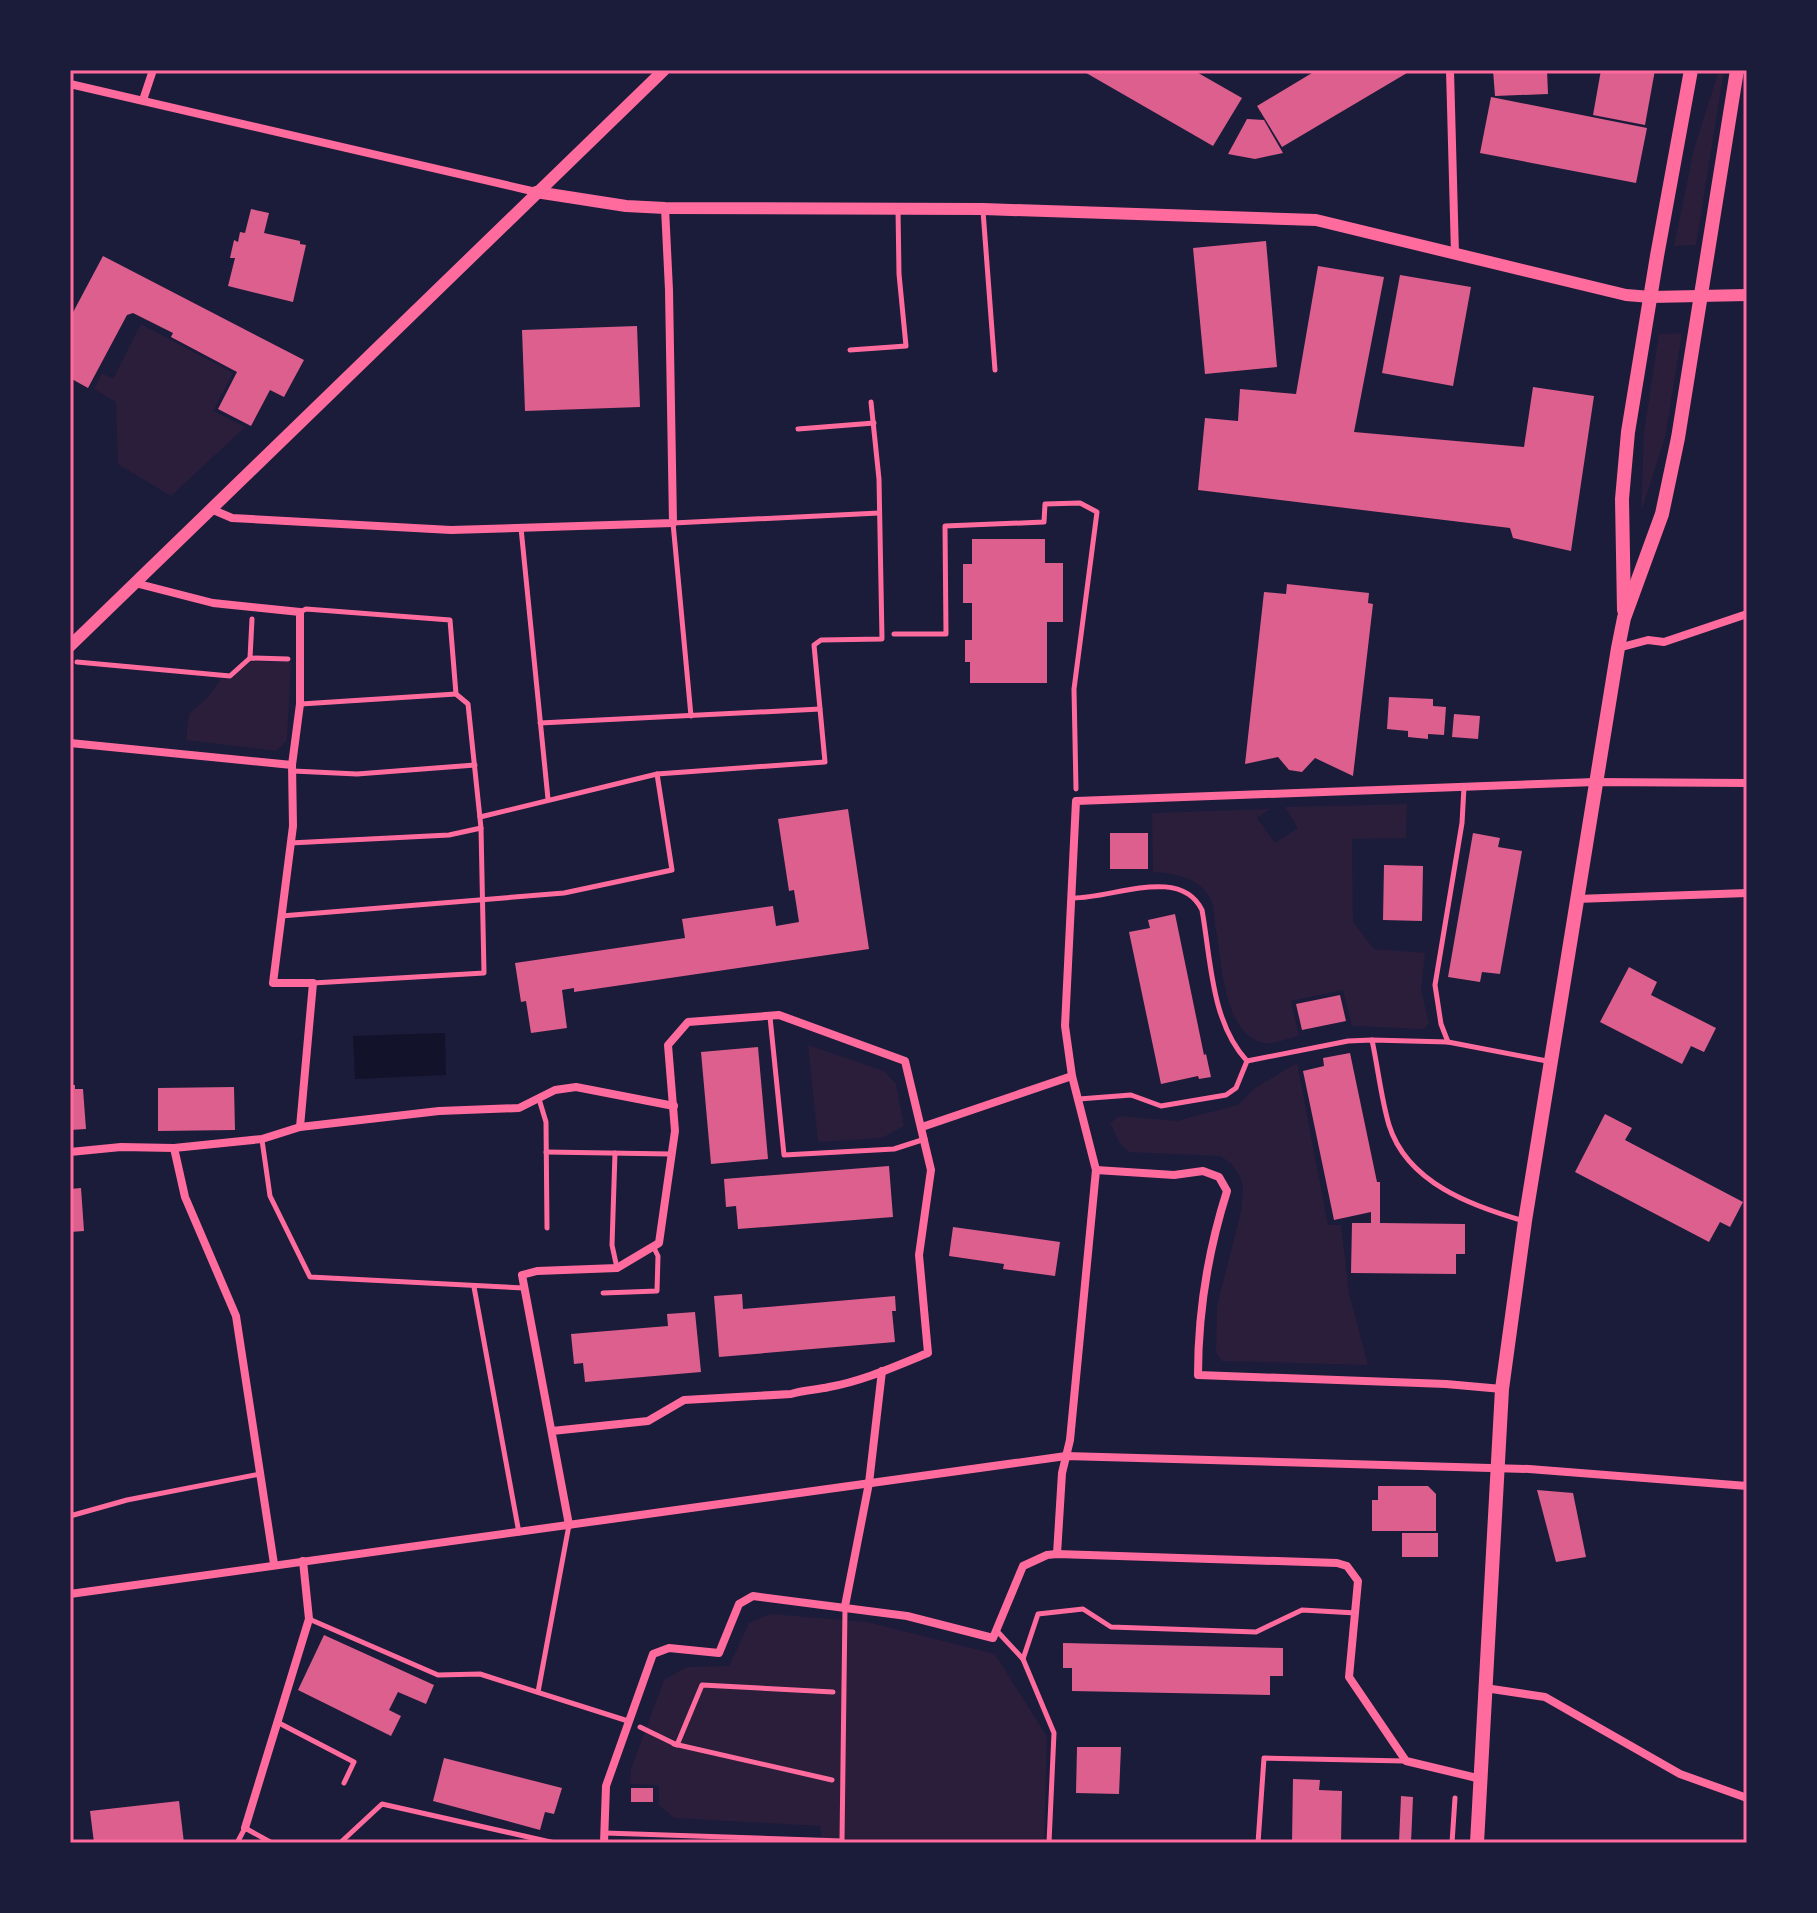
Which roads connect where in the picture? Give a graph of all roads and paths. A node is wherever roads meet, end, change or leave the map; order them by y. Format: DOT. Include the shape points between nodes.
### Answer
graph roads {
  1 [pos="153,70"];
  2 [pos="664,70"];
  3 [pos="1450,70"];
  4 [pos="1691,70"];
  5 [pos="1737,70"];
  6 [pos="70,84"];
  7 [pos="143,100"];
  8 [pos="536,192"];
  9 [pos="665,208"];
  10 [pos="898,208"];
  11 [pos="983,209"];
  12 [pos="1455,254"];
  13 [pos="1747,295"];
  14 [pos="1700,296"];
  15 [pos="1651,297"];
  16 [pos="850,350"];
  17 [pos="995,370"];
  18 [pos="871,402"];
  19 [pos="874,423"];
  20 [pos="798,429"];
  21 [pos="211,509"];
  22 [pos="879,513"];
  23 [pos="673,523"];
  24 [pos="521,528"];
  25 [pos="135,583"];
  26 [pos="252,608"];
  27 [pos="300,612"];
  28 [pos="1747,614"];
  29 [pos="1624,618"];
  30 [pos="881,634"];
  31 [pos="70,646"];
  32 [pos="1618,648"];
  33 [pos="250,658"];
  34 [pos="300,660"];
  35 [pos="76,662"];
  36 [pos="456,694"];
  37 [pos="300,704"];
  38 [pos="820,709"];
  39 [pos="691,716"];
  40 [pos="540,723"];
  41 [pos="70,743"];
  42 [pos="475,765"];
  43 [pos="292,768"];
  44 [pos="657,774"];
  45 [pos="1595,782"];
  46 [pos="1747,783"];
  47 [pos="1464,787"];
  48 [pos="548,799"];
  49 [pos="1076,801"];
  50 [pos="480,817"];
  51 [pos="481,828"];
  52 [pos="289,844"];
  53 [pos="1747,893"];
  54 [pos="1071,898"];
  55 [pos="1576,899"];
  56 [pos="482,901"];
  57 [pos="280,917"];
  58 [pos="313,983"];
  59 [pos="770,1016"];
  60 [pos="1372,1040"];
  61 [pos="1448,1042"];
  62 [pos="1247,1061"];
  63 [pos="1552,1062"];
  64 [pos="1072,1076"];
  65 [pos="539,1098"];
  66 [pos="1079,1099"];
  67 [pos="674,1106"];
  68 [pos="300,1127"];
  69 [pos="922,1127"];
  70 [pos="262,1139"];
  71 [pos="925,1139"];
  72 [pos="174,1148"];
  73 [pos="70,1152"];
  74 [pos="546,1152"];
  75 [pos="615,1153"];
  76 [pos="671,1154"];
  77 [pos="1096,1170"];
  78 [pos="1525,1221"];
  79 [pos="547,1228"];
  80 [pos="653,1246"];
  81 [pos="617,1268"];
  82 [pos="474,1287"];
  83 [pos="525,1288"];
  84 [pos="603,1293"];
  85 [pos="882,1371"];
  86 [pos="1502,1389"];
  87 [pos="552,1431"];
  88 [pos="1066,1456"];
  89 [pos="1497,1468"];
  90 [pos="260,1474"];
  91 [pos="869,1483"];
  92 [pos="1747,1486"];
  93 [pos="70,1516"];
  94 [pos="569,1525"];
  95 [pos="519,1533"];
  96 [pos="1057,1554"];
  97 [pos="303,1561"];
  98 [pos="274,1564"];
  99 [pos="70,1594"];
  100 [pos="845,1606"];
  101 [pos="1356,1613"];
  102 [pos="309,1619"];
  103 [pos="997,1631"];
  104 [pos="1023,1659"];
  105 [pos="1485,1688"];
  106 [pos="538,1692"];
  107 [pos="844,1692"];
  108 [pos="628,1721"];
  109 [pos="277,1722"];
  110 [pos="673,1743"];
  111 [pos="1406,1761"];
  112 [pos="1481,1779"];
  113 [pos="344,1783"];
  114 [pos="843,1783"];
  115 [pos="1455,1798"];
  116 [pos="1747,1798"];
  117 [pos="245,1828"];
  118 [pos="604,1833"];
  119 [pos="842,1842"];
  120 [pos="237,1843"];
  121 [pos="272,1843"];
  122 [pos="340,1843"];
  123 [pos="555,1843"];
  124 [pos="604,1843"];
  125 [pos="1049,1843"];
  126 [pos="1258,1843"];
  127 [pos="1452,1843"];
  128 [pos="1477,1843"];
  1 -- 7 [label="street"];
  2 -- 8 [label="street"];
  3 -- 12 [label="street"];
  4 -- 15 [label="main road"];
  5 -- 14 [label="main road"];
  6 -- 7 [label="street"];
  7 -- 8 [label="street"];
  8 -- 9 [label="street"];
  8 -- 21 [label="street"];
  9 -- 10 [label="street"];
  9 -- 23 [label="street"];
  10 -- 11 [label="street"];
  10 -- 16 [label="lane" via="906,346"];
  11 -- 12 [label="street" via="1316,220"];
  11 -- 17 [label="lane"];
  12 -- 15 [label="street"];
  13 -- 14 [label="street"];
  14 -- 15 [label="street"];
  14 -- 29 [label="main road" via="1662,514"];
  15 -- 29 [label="main road" via="1622,499"];
  18 -- 19 [label="lane"];
  19 -- 20 [label="lane"];
  19 -- 22 [label="lane"];
  21 -- 24 [label="street" via="247,519 451,530"];
  21 -- 25 [label="street"];
  22 -- 23 [label="lane"];
  22 -- 30 [label="lane"];
  23 -- 24 [label="street"];
  23 -- 39 [label="lane"];
  24 -- 40 [label="lane"];
  25 -- 26 [label="street"];
  25 -- 31 [label="street"];
  26 -- 27 [label="street"];
  26 -- 33 [label="path"];
  27 -- 34 [label="street"];
  27 -- 36 [label="lane" via="450,620"];
  28 -- 32 [label="street" via="1664,642 1648,640"];
  29 -- 32 [label="main road"];
  30 -- 38 [label="lane" via="882,639 821,640 814,645"];
  30 -- 49 [label="path" via="946,634 945,526 1044,522 1045,504 1080,503 1097,512 1074,689"];
  32 -- 45 [label="main road"];
  33 -- 34 [label="path"];
  33 -- 35 [label="path" via="230,676"];
  34 -- 37 [label="street"];
  36 -- 37 [label="lane"];
  36 -- 42 [label="lane" via="468,704"];
  37 -- 43 [label="street"];
  38 -- 39 [label="lane"];
  38 -- 44 [label="lane" via="825,762"];
  39 -- 40 [label="lane"];
  40 -- 48 [label="lane"];
  41 -- 43 [label="street"];
  42 -- 43 [label="lane" via="357,774"];
  42 -- 50 [label="lane"];
  43 -- 52 [label="street"];
  44 -- 48 [label="lane"];
  44 -- 56 [label="lane" via="672,870 564,893"];
  45 -- 46 [label="street"];
  45 -- 47 [label="street"];
  45 -- 55 [label="main road"];
  47 -- 49 [label="street"];
  47 -- 61 [label="lane" via="1435,985"];
  48 -- 50 [label="lane"];
  49 -- 54 [label="street"];
  50 -- 51 [label="lane"];
  51 -- 52 [label="lane" via="449,835"];
  51 -- 56 [label="lane"];
  52 -- 57 [label="street"];
  53 -- 55 [label="street"];
  54 -- 62 [label="lane" via="1161,885 1177,886 1197,901 1221,1016"];
  54 -- 64 [label="street" via="1065,1026"];
  55 -- 63 [label="main road"];
  56 -- 57 [label="lane"];
  56 -- 58 [label="lane" via="484,973"];
  57 -- 58 [label="street" via="273,983"];
  58 -- 68 [label="street"];
  59 -- 67 [label="street" via="688,1022 668,1045"];
  59 -- 69 [label="street" via="905,1061"];
  59 -- 71 [label="lane" via="784,1155 894,1149"];
  60 -- 61 [label="lane"];
  60 -- 62 [label="lane"];
  60 -- 78 [label="lane" via="1399,1147 1449,1193"];
  61 -- 63 [label="lane"];
  62 -- 66 [label="lane" via="1236,1088 1226,1095 1161,1106 1131,1095"];
  63 -- 78 [label="main road"];
  64 -- 66 [label="street"];
  64 -- 69 [label="street"];
  65 -- 67 [label="street" via="576,1087"];
  65 -- 68 [label="street" via="519,1108"];
  65 -- 74 [label="lane"];
  66 -- 77 [label="street"];
  67 -- 76 [label="street"];
  68 -- 70 [label="street"];
  69 -- 71 [label="street"];
  70 -- 72 [label="street"];
  70 -- 82 [label="lane" via="270,1196 310,1277"];
  71 -- 85 [label="street" via="931,1170 919,1255 928,1353"];
  72 -- 73 [label="street"];
  72 -- 90 [label="street" via="185,1197 236,1316"];
  74 -- 75 [label="lane"];
  74 -- 79 [label="lane"];
  75 -- 76 [label="lane"];
  75 -- 81 [label="lane" via="612,1245"];
  76 -- 80 [label="street" via="659,1243"];
  77 -- 86 [label="street" via="1174,1175 1203,1171 1219,1177 1227,1191 1213,1234 1202,1303 1198,1375"];
  77 -- 88 [label="street"];
  78 -- 86 [label="main road"];
  80 -- 81 [label="street"];
  80 -- 84 [label="lane" via="658,1256 657,1291"];
  81 -- 83 [label="street" via="537,1271 522,1275"];
  82 -- 83 [label="lane"];
  82 -- 95 [label="lane"];
  83 -- 87 [label="street"];
  85 -- 87 [label="street" via="791,1394 684,1400 648,1421"];
  85 -- 91 [label="street"];
  86 -- 89 [label="main road"];
  87 -- 94 [label="street"];
  88 -- 89 [label="street"];
  88 -- 91 [label="street"];
  88 -- 96 [label="street"];
  89 -- 92 [label="street"];
  89 -- 105 [label="main road"];
  90 -- 93 [label="lane"];
  90 -- 98 [label="street"];
  91 -- 94 [label="street"];
  91 -- 100 [label="street"];
  94 -- 95 [label="street"];
  94 -- 106 [label="lane"];
  95 -- 97 [label="street"];
  96 -- 101 [label="street" via="1337,1563 1347,1566 1358,1581"];
  96 -- 103 [label="street" via="1023,1566"];
  97 -- 98 [label="street"];
  97 -- 102 [label="street"];
  98 -- 99 [label="street"];
  100 -- 103 [label="street" via="993,1638"];
  100 -- 107 [label="lane"];
  100 -- 108 [label="street" via="753,1596 739,1604 719,1653 669,1648 653,1654"];
  101 -- 104 [label="lane" via="1302,1610 1256,1632 1111,1627 1083,1609 1038,1614"];
  101 -- 111 [label="street" via="1349,1677"];
  102 -- 106 [label="lane" via="438,1675 480,1674"];
  102 -- 109 [label="street"];
  103 -- 104 [label="lane"];
  104 -- 125 [label="lane" via="1054,1733"];
  105 -- 112 [label="main road"];
  105 -- 116 [label="street" via="1545,1697 1680,1774"];
  106 -- 108 [label="lane"];
  107 -- 110 [label="path" via="702,1685 677,1745"];
  107 -- 114 [label="lane"];
  108 -- 110 [label="path"];
  108 -- 118 [label="street" via="606,1786"];
  109 -- 113 [label="lane" via="354,1762"];
  109 -- 117 [label="street"];
  110 -- 114 [label="path"];
  111 -- 112 [label="street"];
  111 -- 126 [label="lane" via="1264,1758"];
  112 -- 128 [label="main road"];
  114 -- 119 [label="lane"];
  115 -- 127 [label="path"];
  117 -- 120 [label="lane"];
  117 -- 121 [label="lane"];
  118 -- 119 [label="lane"];
  118 -- 124 [label="street"];
  122 -- 123 [label="lane" via="382,1804"];
}
